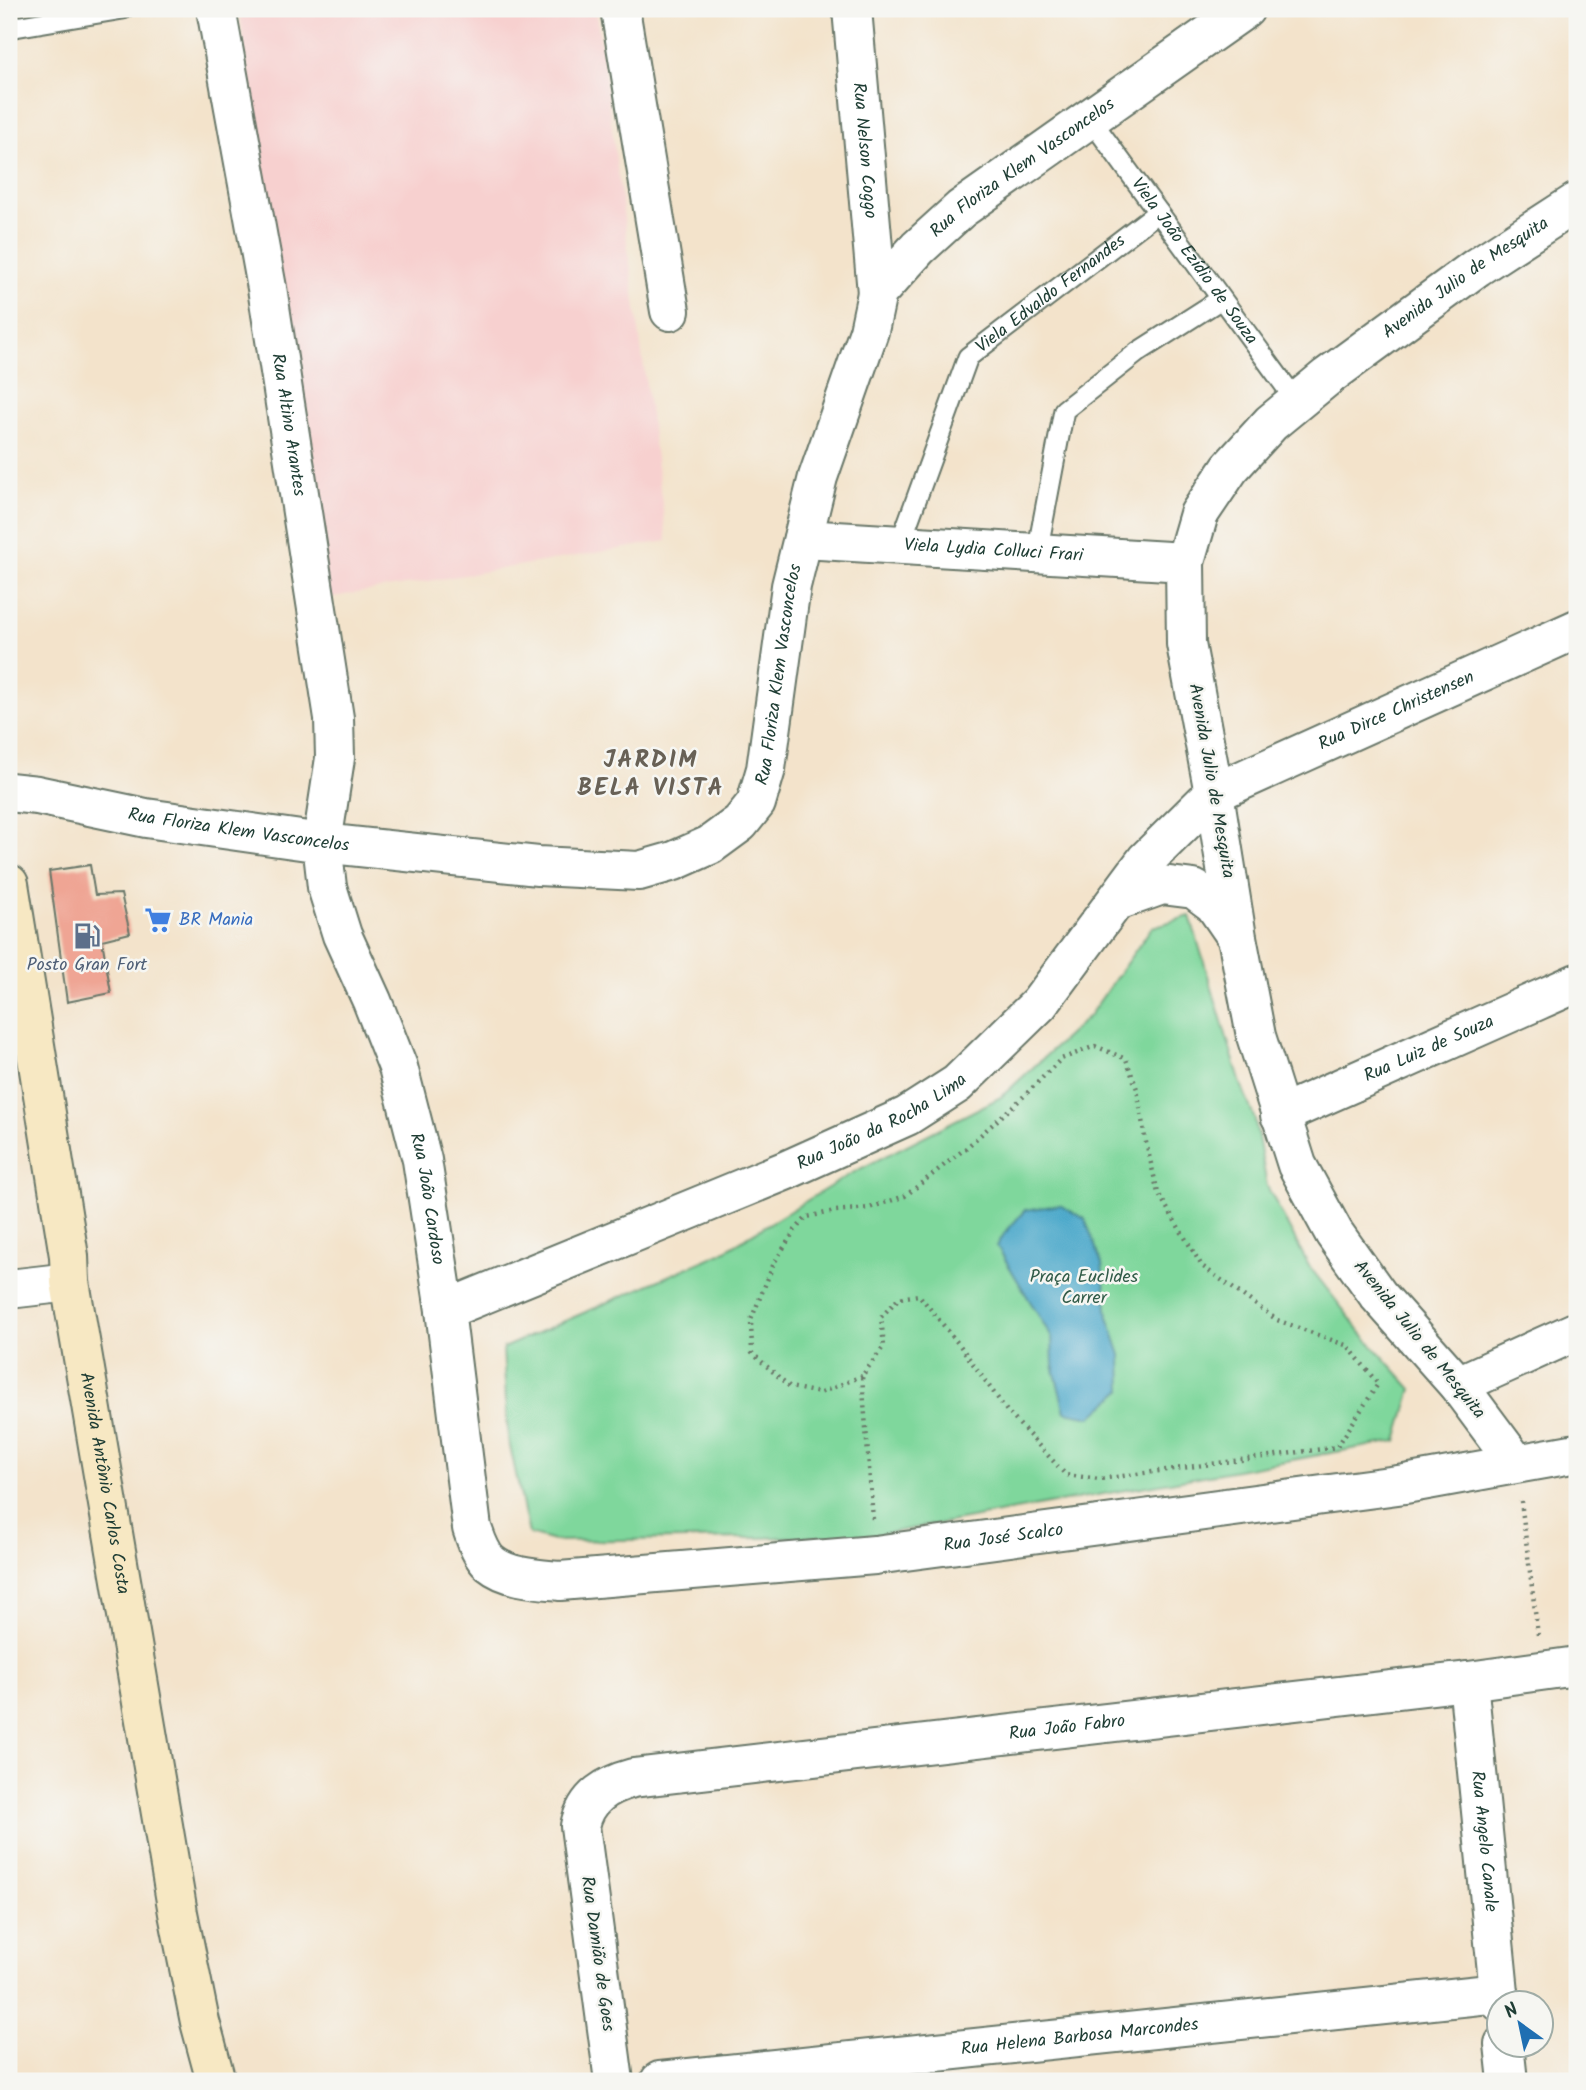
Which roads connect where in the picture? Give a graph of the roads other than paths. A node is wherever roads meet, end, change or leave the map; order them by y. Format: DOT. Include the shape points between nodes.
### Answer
graph roads {
  1 [pos="123,9"];
  2 [pos="216,9"];
  3 [pos="620,9"];
  4 [pos="852,9"];
  5 [pos="1245,9"];
  6 [pos="9,28"];
  7 [pos="1091,120"];
  8 [pos="1577,202"];
  9 [pos="1158,212"];
  10 [pos="877,293"];
  11 [pos="1221,299"];
  12 [pos="670,311"];
  13 [pos="1297,402"];
  14 [pos="803,538"];
  15 [pos="900,544"];
  16 [pos="1037,553"];
  17 [pos="1185,562"];
  18 [pos="1577,629"];
  19 [pos="9,792"];
  20 [pos="1214,793"];
  21 [pos="322,843"];
  22 [pos="9,884"];
  23 [pos="1117,901"];
  24 [pos="1237,937"];
  25 [pos="1577,983"];
  26 [pos="1280,1115"];
  27 [pos="70,1282"];
  28 [pos="9,1289"];
  29 [pos="445,1310"];
  30 [pos="1577,1331"];
  31 [pos="1458,1385"];
  32 [pos="1577,1453"];
  33 [pos="1516,1463"];
  34 [pos="490,1563"];
  35 [pos="1560,1668"];
  36 [pos="1468,1681"];
  37 [pos="580,1826"];
  38 [pos="1498,1988"];
  39 [pos="1484,1999"];
  40 [pos="1505,2058"];
  41 [pos="216,2081"];
  42 [pos="614,2081"];
  43 [pos="660,2081"];
  44 [pos="1508,2081"];
  1 -- 6 [label="lane"];
  2 -- 21 [label="street, Rua Altino Arantes" via="267,288 334,718 335,758"];
  3 -- 12 [label="street"];
  4 -- 10 [label="street, Rua Nelson Coggo"];
  5 -- 7 [label="street, Rua Floriza Klem Vasconcelos"];
  7 -- 9 [label="lane, Viela João Ezídio de Souza"];
  7 -- 10 [label="street, Rua Floriza Klem Vasconcelos" via="961,209"];
  8 -- 13 [label="street, Avenida Julio de Mesquita" via="1477,267"];
  9 -- 11 [label="lane, Viela João Ezídio de Souza"];
  9 -- 15 [label="lane, Viela Edvaldo Fernandes" via="968,357"];
  10 -- 14 [label="street, Rua Floriza Klem Vasconcelos"];
  11 -- 13 [label="lane, Viela João Ezídio de Souza"];
  11 -- 16 [label="lane" via="1138,352 1064,410"];
  13 -- 17 [label="street, Avenida Julio de Mesquita" via="1271,422 1230,468 1199,514"];
  14 -- 15 [label="street, Viela Lydia Colluci Frari"];
  14 -- 21 [label="street, Rua Floriza Klem Vasconcelos" via="791,586 766,769 756,803 740,823 710,845 674,862 639,871 538,866"];
  15 -- 16 [label="street, Viela Lydia Colluci Frari"];
  16 -- 17 [label="street, Viela Lydia Colluci Frari"];
  17 -- 20 [label="street, Avenida Julio de Mesquita" via="1186,644"];
  18 -- 20 [label="street, Rua Dirce Christensen"];
  19 -- 21 [label="street, Rua Floriza Klem Vasconcelos" via="146,818"];
  20 -- 23 [label="street, Rua João da Rocha Lima" via="1146,860"];
  20 -- 24 [label="street, Avenida Julio de Mesquita"];
  21 -- 29 [label="street, Rua João Cardoso" via="327,887 342,934 398,1067 422,1160"];
  22 -- 27 [label="main road, Avenida Antônio Carlos Costa"];
  23 -- 24 [label="street" via="1162,884 1194,888 1214,904"];
  23 -- 29 [label="street, Rua João da Rocha Lima" via="1039,1004 957,1084 907,1116"];
  24 -- 26 [label="street, Avenida Julio de Mesquita" via="1256,1036"];
  25 -- 26 [label="street, Rua Luiz de Souza"];
  26 -- 31 [label="street, Avenida Julio de Mesquita" via="1297,1165 1334,1233 1378,1295"];
  27 -- 28 [label="street"];
  27 -- 41 [label="main road, Avenida Antônio Carlos Costa" via="178,1913"];
  29 -- 34 [label="street, Rua João Cardoso" via="472,1528"];
  30 -- 31 [label="street"];
  31 -- 33 [label="street, Avenida Julio de Mesquita"];
  32 -- 33 [label="street, Rua José Scalco"];
  33 -- 34 [label="street, Rua José Scalco" via="1405,1484 876,1555 560,1581 522,1576"];
  35 -- 36 [label="street, Rua João Fabro"];
  36 -- 37 [label="street, Rua João Fabro" via="633,1778 601,1791 583,1811"];
  36 -- 38 [label="street, Rua Angelo Canale"];
  37 -- 42 [label="street, Rua Damião de Goes"];
  39 -- 43 [label="street, Rua Helena Barbosa Marcondes"];
  40 -- 44 [label="street"];
}
